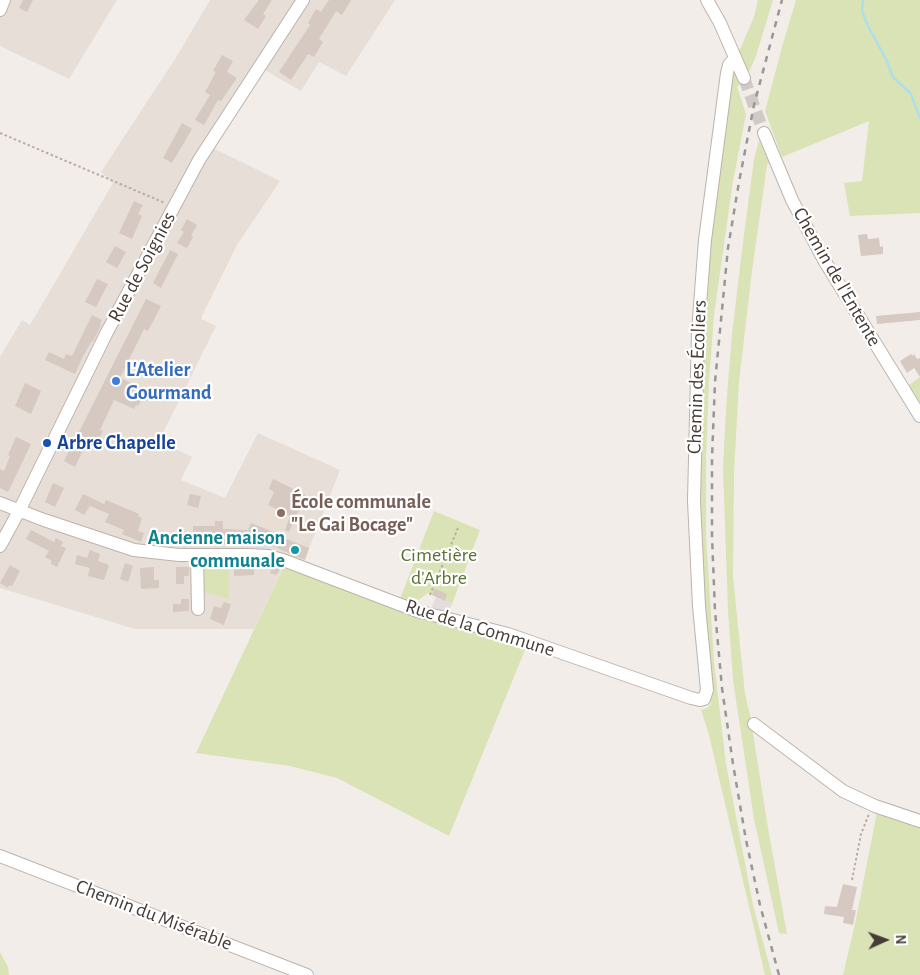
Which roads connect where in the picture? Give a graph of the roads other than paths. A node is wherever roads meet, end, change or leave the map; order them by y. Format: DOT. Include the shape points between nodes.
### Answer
graph roads {
  1 [pos="4,0"];
  2 [pos="303,0"];
  3 [pos="707,0"];
  4 [pos="0,10"];
  5 [pos="735,58"];
  6 [pos="744,78"];
  7 [pos="764,133"];
  8 [pos="920,416"];
  9 [pos="0,504"];
  10 [pos="19,511"];
  11 [pos="0,546"];
  12 [pos="197,555"];
  13 [pos="198,609"];
  14 [pos="704,699"];
  15 [pos="754,724"];
  16 [pos="920,821"];
  17 [pos="0,856"];
  18 [pos="307,975"];
  1 -- 4 [label="street"];
  2 -- 10 [label="street, Rue de Soignies" via="199,160 107,332"];
  3 -- 5 [label="street"];
  5 -- 6 [label="street"];
  5 -- 14 [label="street, Chemin des Écoliers" via="729,65 726,80 705,240 698,331 694,530 707,690"];
  7 -- 8 [label="street, Chemin de l'Entente" via="792,200 824,260"];
  9 -- 10 [label="street, Rue de la Commune"];
  10 -- 11 [label="street, Rue de Soignies"];
  10 -- 12 [label="street, Rue de la Commune" via="134,550"];
  12 -- 13 [label="street"];
  12 -- 14 [label="street, Rue de la Commune" via="248,554 283,560 417,610 508,634 690,698"];
  15 -- 16 [label="street" via="843,791"];
  17 -- 18 [label="street, Chemin du Misérable"];
}
